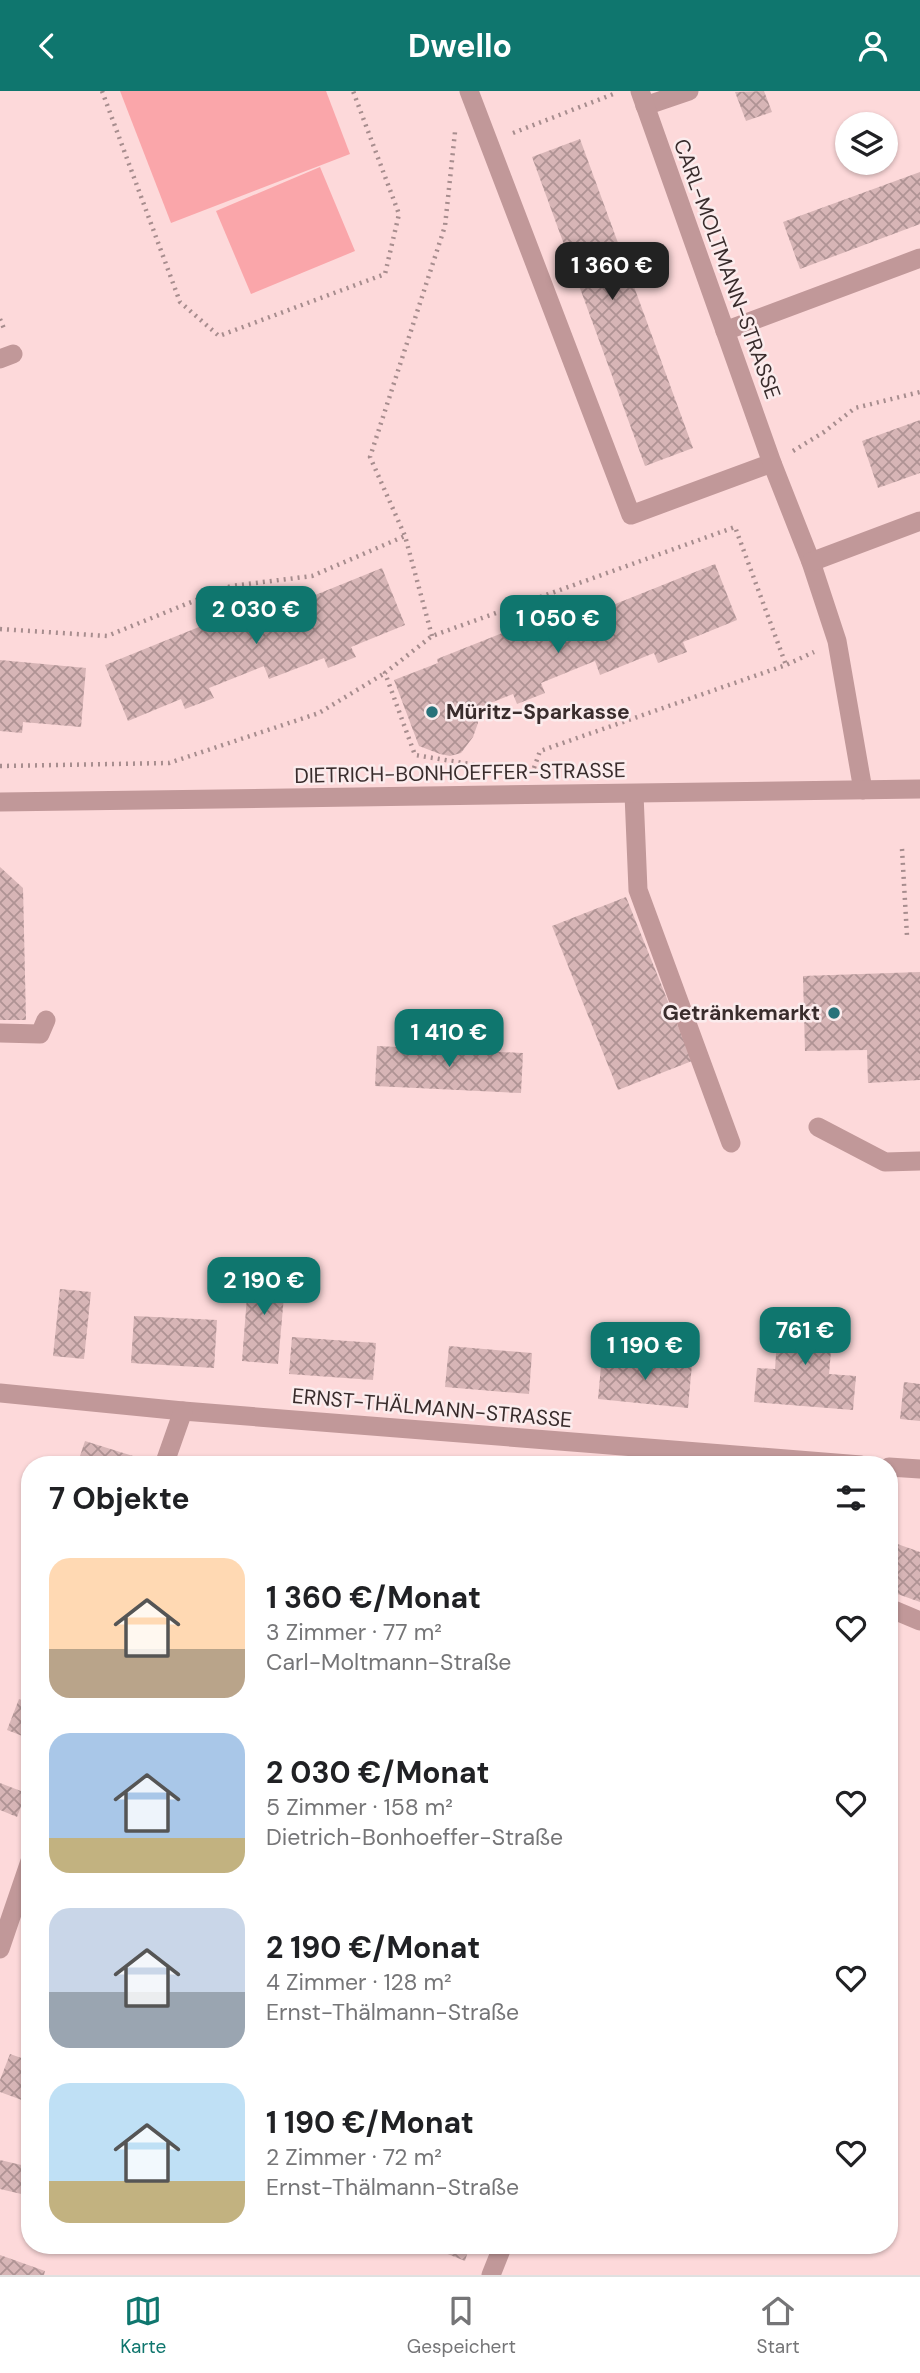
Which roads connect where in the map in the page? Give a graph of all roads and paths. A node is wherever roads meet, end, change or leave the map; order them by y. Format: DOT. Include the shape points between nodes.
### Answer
graph roads {
  1 [pos="102,91"];
  2 [pos="353,91"];
  3 [pos="469,91"];
  4 [pos="622,91"];
  5 [pos="689,91"];
  6 [pos="642,98"];
  7 [pos="455,131"];
  8 [pos="489,142"];
  9 [pos="920,258"];
  10 [pos="725,331"];
  11 [pos="920,392"];
  12 [pos="772,463"];
  13 [pos="920,521"];
  14 [pos="405,536"];
  15 [pos="811,562"];
  16 [pos="0,629"];
  17 [pos="432,636"];
  18 [pos="837,641"];
  19 [pos="786,666"];
  20 [pos="385,673"];
  21 [pos="0,766"];
  22 [pos="492,768"];
  23 [pos="920,789"];
  24 [pos="863,790"];
  25 [pos="634,794"];
  26 [pos="525,795"];
  27 [pos="0,802"];
  28 [pos="902,849"];
  29 [pos="907,936"];
  30 [pos="47,1020"];
  31 [pos="0,1033"];
  32 [pos="818,1127"];
  33 [pos="731,1143"];
  34 [pos="920,1161"];
  35 [pos="0,1393"];
  36 [pos="183,1411"];
  37 [pos="167,1456"];
  38 [pos="723,1456"];
  39 [pos="898,1468"];
  40 [pos="920,1469"];
  41 [pos="898,1612"];
  42 [pos="920,1621"];
  43 [pos="21,1887"];
  44 [pos="0,1949"];
  45 [pos="499,2254"];
  46 [pos="491,2275"];
  1 -- 2 [label="path" via="180,302 219,336 385,274 399,214"];
  3 -- 8 [label="street"];
  4 -- 8 [label="path"];
  5 -- 6 [label="street"];
  6 -- 10 [label="street, CARL-MOLTMANN-STRASSE"];
  7 -- 14 [label="path" via="445,226 370,457"];
  8 -- 12 [label="street" via="631,515"];
  9 -- 10 [label="street"];
  10 -- 12 [label="street, CARL-MOLTMANN-STRASSE"];
  11 -- 12 [label="path" via="855,408"];
  12 -- 15 [label="street, CARL-MOLTMANN-STRASSE"];
  13 -- 15 [label="street"];
  14 -- 16 [label="path" via="312,576 231,586 107,636"];
  14 -- 17 [label="path"];
  15 -- 18 [label="street, CARL-MOLTMANN-STRASSE"];
  17 -- 19 [label="path" via="735,527"];
  17 -- 20 [label="path"];
  18 -- 19 [label="path"];
  18 -- 24 [label="street, CARL-MOLTMANN-STRASSE"];
  19 -- 26 [label="path" via="540,751"];
  20 -- 21 [label="path" via="319,713 169,762"];
  20 -- 22 [label="path" via="415,755"];
  23 -- 24 [label="street, DIETRICH-BONHOEFFER-STRASSE"];
  24 -- 25 [label="street, DIETRICH-BONHOEFFER-STRASSE"];
  25 -- 26 [label="street, DIETRICH-BONHOEFFER-STRASSE"];
  25 -- 33 [label="street" via="638,890"];
  26 -- 27 [label="street, DIETRICH-BONHOEFFER-STRASSE"];
  28 -- 29 [label="path"];
  30 -- 31 [label="street" via="40,1034"];
  32 -- 34 [label="street" via="885,1162"];
  35 -- 36 [label="street, ERNST-THÄLMANN-STRASSE"];
  36 -- 37 [label="street"];
  36 -- 38 [label="street, ERNST-THÄLMANN-STRASSE"];
  39 -- 40 [label="street"];
  41 -- 42 [label="street"];
  43 -- 44 [label="street"];
  45 -- 46 [label="street"];
}
